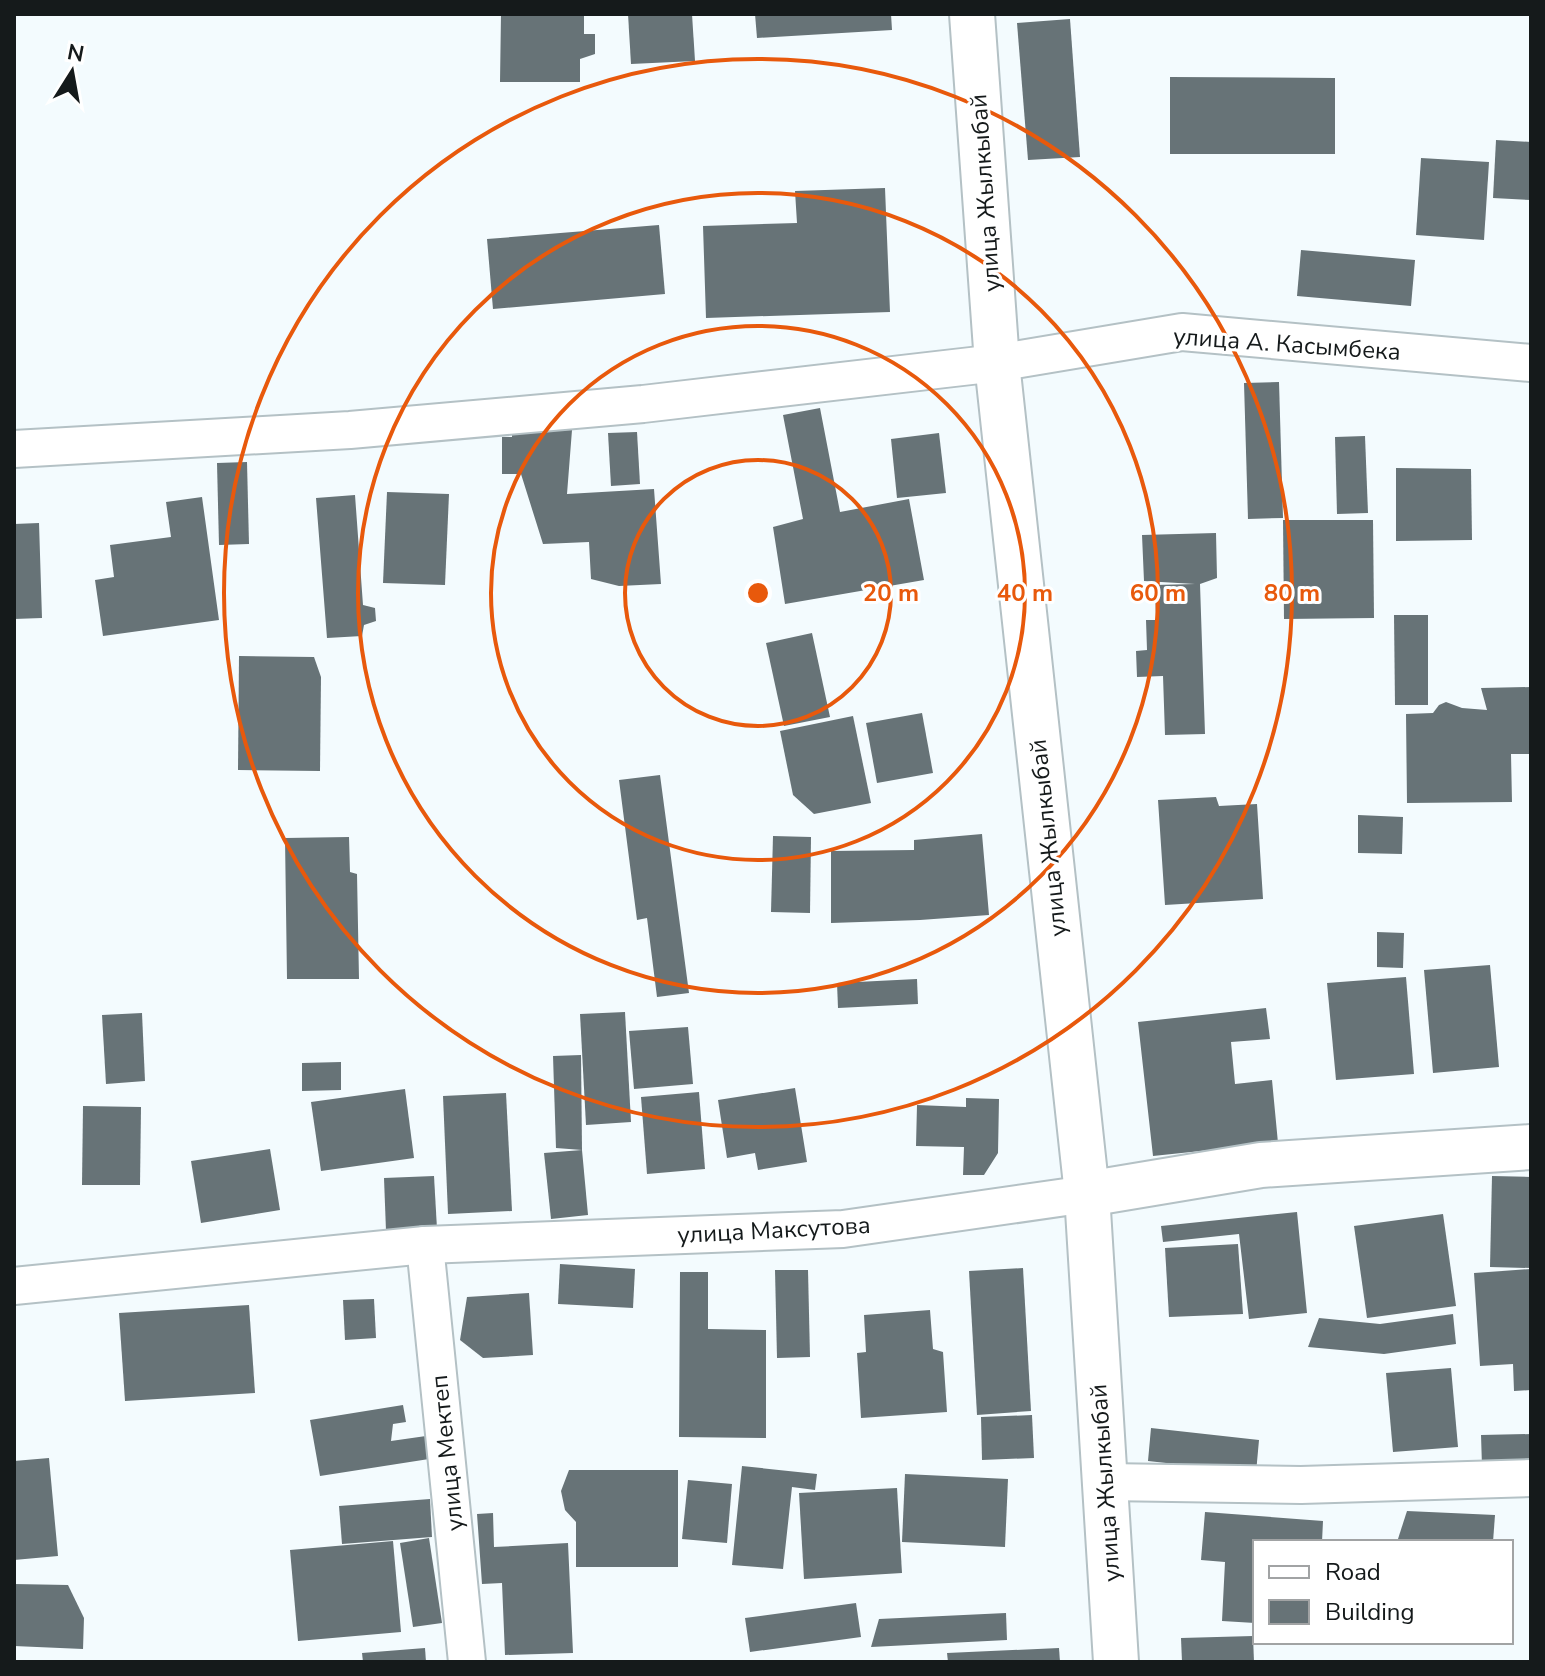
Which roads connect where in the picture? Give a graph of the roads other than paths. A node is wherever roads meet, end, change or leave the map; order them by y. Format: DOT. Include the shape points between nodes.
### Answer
graph roads {
  1 [pos="972,14"];
  2 [pos="997,363"];
  3 [pos="1531,363"];
  4 [pos="14,449"];
  5 [pos="1531,1147"];
  6 [pos="1087,1194"];
  7 [pos="425,1245"];
  8 [pos="14,1286"];
  9 [pos="1531,1478"];
  10 [pos="1105,1482"];
  11 [pos="467,1662"];
  12 [pos="1116,1662"];
  1 -- 2 [label="street, улица Жылкыбай"];
  2 -- 3 [label="street, улица А. Касымбека" via="1182,332"];
  2 -- 4 [label="street, улица А. Касымбека" via="628,406 350,430"];
  2 -- 6 [label="street, улица Жылкыбай"];
  5 -- 6 [label="street, улица Максутова" via="1261,1165"];
  6 -- 7 [label="street, улица Максутова" via="843,1229"];
  6 -- 10 [label="street, улица Жылкыбай"];
  7 -- 8 [label="street, улица Максутова"];
  7 -- 11 [label="street, улица Мектеп"];
  9 -- 10 [label="street" via="1301,1485"];
  10 -- 12 [label="street, улица Жылкыбай"];
}
